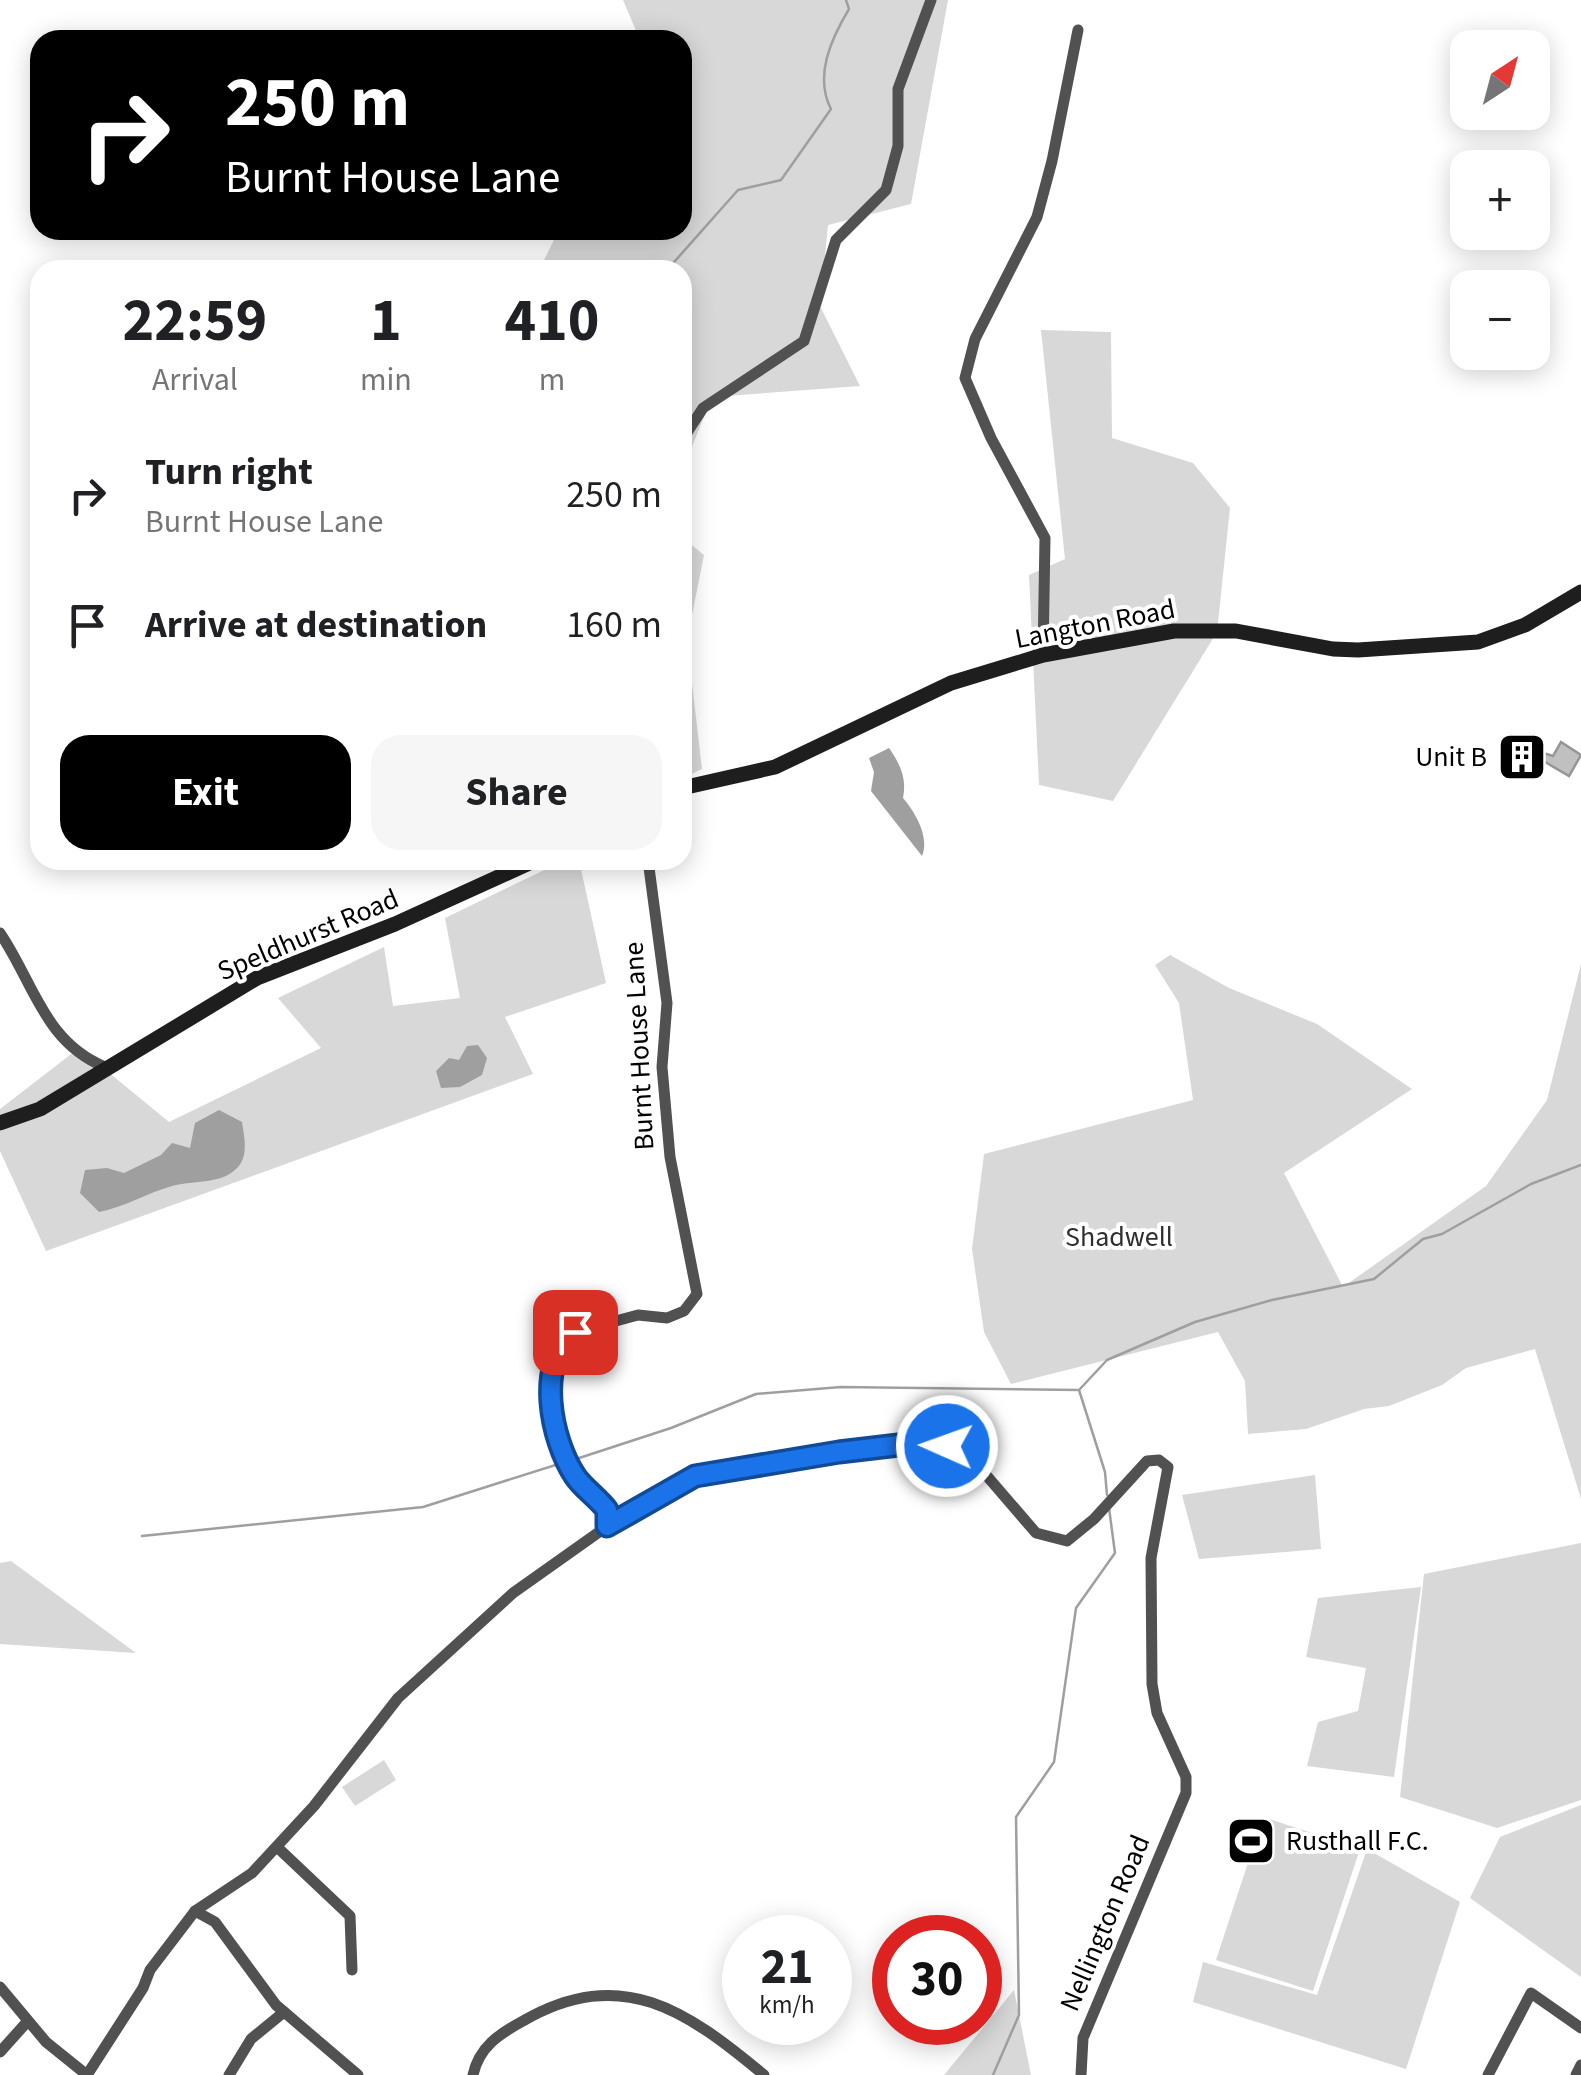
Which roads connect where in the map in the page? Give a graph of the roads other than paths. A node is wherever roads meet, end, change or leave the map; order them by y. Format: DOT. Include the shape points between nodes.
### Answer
graph roads {
  1 [pos="932,0"];
  2 [pos="1078,30"];
  3 [pos="692,425"];
  4 [pos="1581,592"];
  5 [pos="1043,655"];
  6 [pos="692,783"];
  7 [pos="514,870"];
  8 [pos="649,870"];
  9 [pos="0,933"];
  10 [pos="80,1057"];
  11 [pos="105,1067"];
  12 [pos="74,1089"];
  13 [pos="0,1123"];
  14 [pos="607,1526"];
  15 [pos="276,1847"];
  16 [pos="195,1910"];
  17 [pos="352,1970"];
  18 [pos="0,1987"];
  19 [pos="284,2012"];
  20 [pos="27,2022"];
  21 [pos="1581,2028"];
  22 [pos="0,2052"];
  23 [pos="1581,2065"];
  24 [pos="87,2075"];
  25 [pos="229,2075"];
  26 [pos="358,2075"];
  27 [pos="474,2075"];
  28 [pos="764,2075"];
  29 [pos="1081,2075"];
  30 [pos="1488,2075"];
  31 [pos="1576,2075"];
  1 -- 3 [label="street" via="898,90 898,146 886,190 836,240 804,341 703,408"];
  2 -- 5 [label="street" via="1037,216 975,339 965,378 1044,538"];
  4 -- 5 [label="street, Langton Road" via="1515,630 1478,642 1333,650 1236,631 1174,631"];
  5 -- 6 [label="street, Langton Road" via="951,683 775,767"];
  7 -- 11 [label="street, Speldhurst Road" via="258,978"];
  8 -- 14 [label="street, Burnt House Lane" via="666,1003 662,1067 670,1156 697,1294 684,1311 667,1318 638,1315 563,1341 552,1420 576,1477 607,1510"];
  9 -- 10 [label="street" via="46,1021"];
  10 -- 11 [label="street"];
  10 -- 12 [label="street"];
  11 -- 12 [label="street, Speldhurst Road"];
  12 -- 13 [label="street, Speldhurst Road"];
  14 -- 15 [label="street" via="513,1594 398,1698"];
  14 -- 29 [label="street, Nellington Road" via="695,1476 907,1444 968,1454 1036,1533 1067,1541 1147,1461 1168,1467 1151,1558 1152,1684 1156,1714 1186,1777 1186,1793 1083,2038"];
  15 -- 16 [label="street" via="252,1873"];
  15 -- 17 [label="street" via="350,1916"];
  16 -- 19 [label="street" via="215,1922"];
  16 -- 24 [label="street"];
  18 -- 20 [label="street"];
  19 -- 25 [label="street" via="251,2040"];
  19 -- 26 [label="street"];
  20 -- 22 [label="street"];
  20 -- 24 [label="street"];
  21 -- 30 [label="street" via="1530,1992"];
  23 -- 31 [label="street"];
  27 -- 28 [label="street" via="492,2040 527,2018 621,1992 679,2014"];
}
